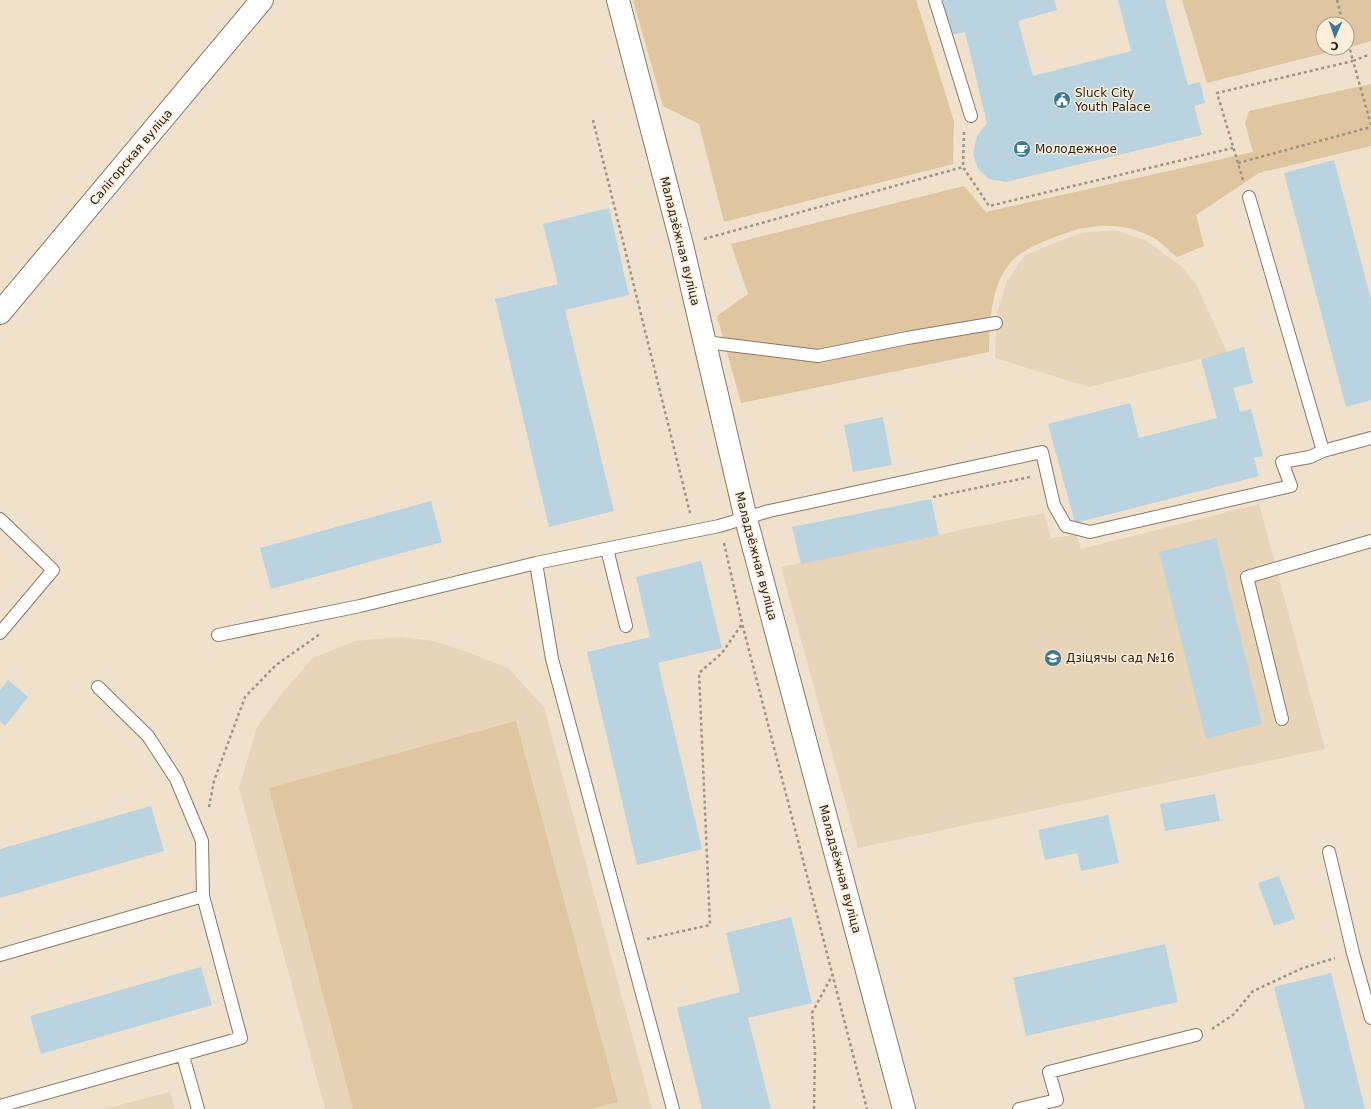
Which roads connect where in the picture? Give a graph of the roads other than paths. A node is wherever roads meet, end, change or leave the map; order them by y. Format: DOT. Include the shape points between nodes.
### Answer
graph roads {
  1 [pos="262,0"];
  2 [pos="618,0"];
  3 [pos="934,0"];
  4 [pos="971,116"];
  5 [pos="1249,197"];
  6 [pos="0,313"];
  7 [pos="996,323"];
  8 [pos="705,342"];
  9 [pos="1371,438"];
  10 [pos="1323,451"];
  11 [pos="746,518"];
  12 [pos="0,519"];
  13 [pos="1371,541"];
  14 [pos="607,549"];
  15 [pos="536,563"];
  16 [pos="626,626"];
  17 [pos="0,633"];
  18 [pos="218,635"];
  19 [pos="98,687"];
  20 [pos="1282,719"];
  21 [pos="1329,852"];
  22 [pos="203,896"];
  23 [pos="0,955"];
  24 [pos="1371,1018"];
  25 [pos="1196,1035"];
  26 [pos="183,1056"];
  27 [pos="0,1106"];
  28 [pos="198,1109"];
  29 [pos="673,1109"];
  30 [pos="904,1109"];
  31 [pos="1019,1109"];
  1 -- 6 [label="street, Салігорская вуліца"];
  2 -- 8 [label="street, Маладзёжная вуліца"];
  3 -- 4 [label="lane"];
  5 -- 10 [label="lane"];
  7 -- 8 [label="lane" via="818,356"];
  8 -- 11 [label="street, Маладзёжная вуліца"];
  9 -- 10 [label="lane"];
  10 -- 11 [label="lane" via="1310,457 1282,462 1291,486 1090,532 1066,526 1054,505 1042,452 768,511"];
  11 -- 14 [label="lane" via="720,526"];
  11 -- 30 [label="street, Маладзёжная вуліца"];
  12 -- 17 [label="lane" via="52,570"];
  13 -- 20 [label="lane" via="1247,577"];
  14 -- 15 [label="lane"];
  14 -- 16 [label="lane"];
  15 -- 18 [label="lane" via="360,606"];
  15 -- 29 [label="lane" via="552,659"];
  19 -- 22 [label="lane" via="148,736 176,779 202,841"];
  21 -- 24 [label="lane"];
  22 -- 23 [label="lane"];
  22 -- 26 [label="lane" via="241,1038"];
  25 -- 31 [label="lane" via="1049,1072 1057,1100"];
  26 -- 27 [label="lane"];
  26 -- 28 [label="lane"];
}
